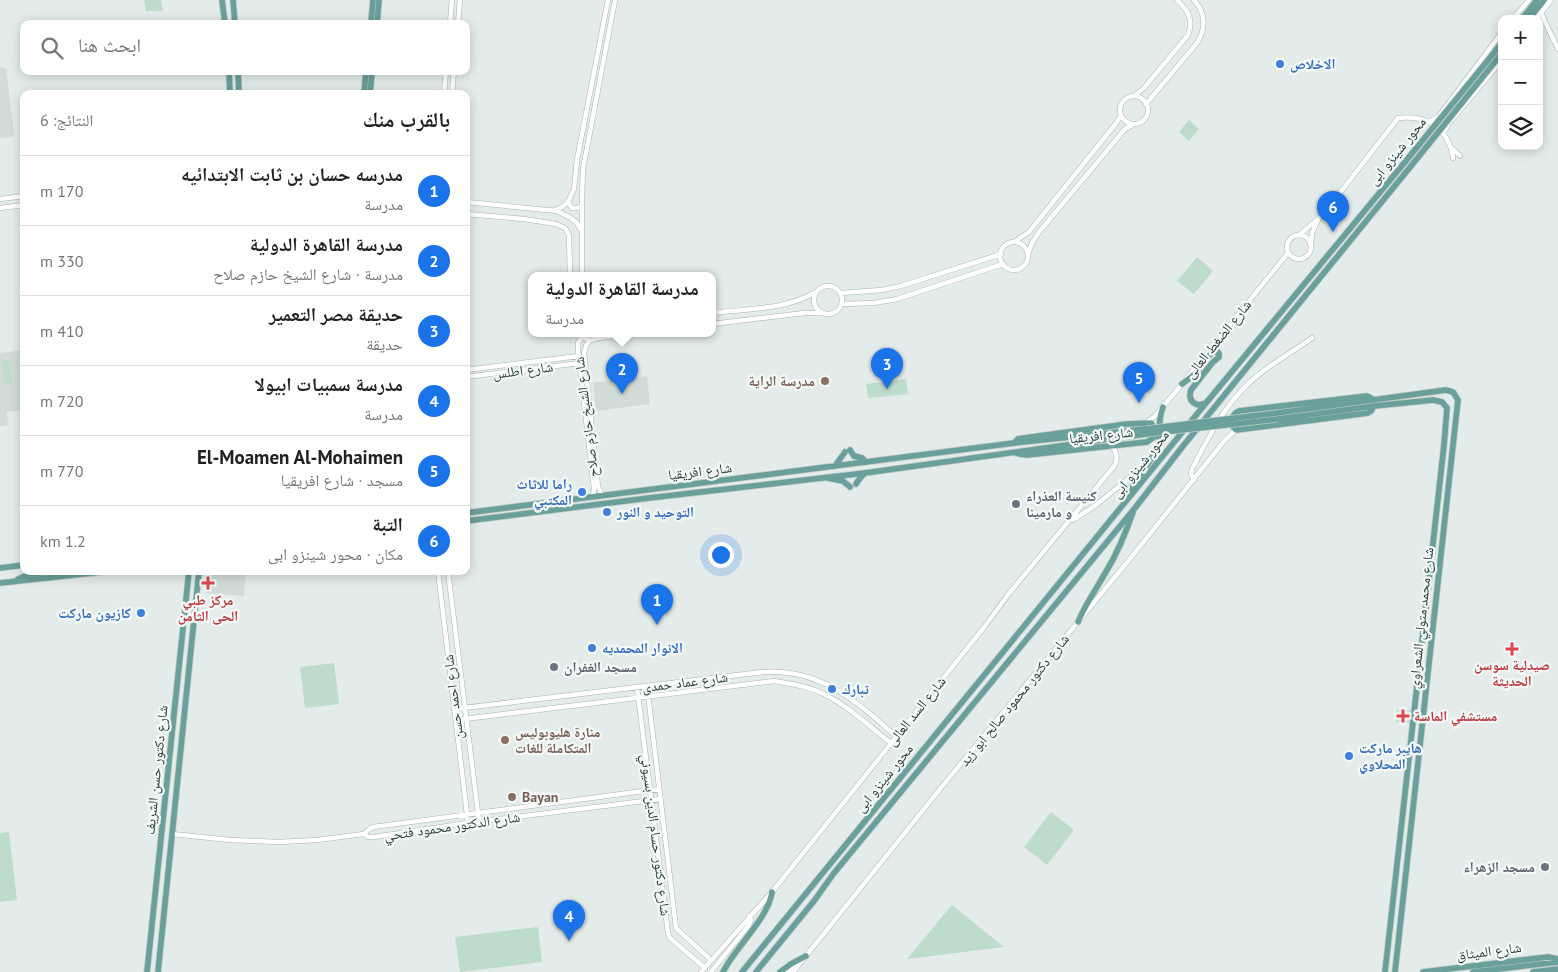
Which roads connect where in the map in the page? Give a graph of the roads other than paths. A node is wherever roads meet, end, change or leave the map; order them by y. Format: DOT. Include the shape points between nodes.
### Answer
graph roads {
  1 [pos="222,0"];
  2 [pos="233,0"];
  3 [pos="373,0"];
  4 [pos="379,0"];
  5 [pos="452,0"];
  6 [pos="460,0"];
  7 [pos="608,0"];
  8 [pos="615,0"];
  9 [pos="1177,0"];
  10 [pos="1194,0"];
  11 [pos="1529,0"];
  12 [pos="1537,0"];
  13 [pos="1544,0"];
  14 [pos="1552,0"];
  15 [pos="1541,12"];
  16 [pos="1516,15"];
  17 [pos="1525,15"];
  18 [pos="1532,15"];
  19 [pos="1539,15"];
  20 [pos="224,20"];
  21 [pos="235,20"];
  22 [pos="371,20"];
  23 [pos="377,20"];
  24 [pos="450,20"];
  25 [pos="458,20"];
  26 [pos="1498,37"];
  27 [pos="1498,48"];
  28 [pos="1558,48"];
  29 [pos="1498,58"];
  30 [pos="1498,65"];
  31 [pos="229,75"];
  32 [pos="238,75"];
  33 [pos="366,75"];
  34 [pos="372,75"];
  35 [pos="446,75"];
  36 [pos="454,75"];
  37 [pos="445,79"];
  38 [pos="453,80"];
  39 [pos="230,90"];
  40 [pos="239,90"];
  41 [pos="364,90"];
  42 [pos="370,90"];
  43 [pos="444,90"];
  44 [pos="452,90"];
  45 [pos="1134,96"];
  46 [pos="1449,103"];
  47 [pos="1146,104"];
  48 [pos="1459,111"];
  49 [pos="1121,115"];
  50 [pos="1429,122"];
  51 [pos="1134,124"];
  52 [pos="1443,133"];
  53 [pos="1451,147"];
  54 [pos="1460,156"];
  55 [pos="1453,158"];
  56 [pos="20,196"];
  57 [pos="0,199"];
  58 [pos="470,202"];
  59 [pos="568,202"];
  60 [pos="20,206"];
  61 [pos="582,206"];
  62 [pos="0,208"];
  63 [pos="553,211"];
  64 [pos="470,214"];
  65 [pos="1318,219"];
  66 [pos="582,232"];
  67 [pos="1299,235"];
  68 [pos="1014,242"];
  69 [pos="1311,245"];
  70 [pos="1288,253"];
  71 [pos="1001,254"];
  72 [pos="1028,254"];
  73 [pos="1003,264"];
  74 [pos="570,272"];
  75 [pos="582,272"];
  76 [pos="816,292"];
  77 [pos="841,293"];
  78 [pos="842,304"];
  79 [pos="716,313"];
  80 [pos="822,313"];
  81 [pos="716,324"];
  82 [pos="580,337"];
  83 [pos="584,337"];
  84 [pos="607,337"];
  85 [pos="598,338"];
  86 [pos="1312,338"];
  87 [pos="590,340"];
  88 [pos="579,356"];
  89 [pos="580,363"];
  90 [pos="470,370"];
  91 [pos="470,377"];
  92 [pos="1182,384"];
  93 [pos="1206,403"];
  94 [pos="1374,403"];
  95 [pos="1163,407"];
  96 [pos="1146,422"];
  97 [pos="1236,430"];
  98 [pos="1014,443"];
  99 [pos="1111,446"];
  100 [pos="1015,452"];
  101 [pos="866,462"];
  102 [pos="1148,463"];
  103 [pos="835,466"];
  104 [pos="865,473"];
  105 [pos="827,477"];
  106 [pos="1194,480"];
  107 [pos="596,486"];
  108 [pos="1132,494"];
  109 [pos="603,496"];
  110 [pos="593,497"];
  111 [pos="1135,508"];
  112 [pos="470,512"];
  113 [pos="470,521"];
  114 [pos="1070,522"];
  115 [pos="20,566"];
  116 [pos="0,568"];
  117 [pos="28,575"];
  118 [pos="72,575"];
  119 [pos="189,575"];
  120 [pos="198,575"];
  121 [pos="438,575"];
  122 [pos="448,575"];
  123 [pos="14,581"];
  124 [pos="0,582"];
  125 [pos="1078,622"];
  126 [pos="1417,684"];
  127 [pos="1427,685"];
  128 [pos="647,686"];
  129 [pos="637,688"];
  130 [pos="1416,695"];
  131 [pos="648,696"];
  132 [pos="1425,696"];
  133 [pos="638,697"];
  134 [pos="465,708"];
  135 [pos="455,709"];
  136 [pos="467,718"];
  137 [pos="456,720"];
  138 [pos="896,736"];
  139 [pos="890,743"];
  140 [pos="659,789"];
  141 [pos="650,790"];
  142 [pos="660,799"];
  143 [pos="651,800"];
  144 [pos="478,813"];
  145 [pos="467,814"];
  146 [pos="479,821"];
  147 [pos="468,823"];
  148 [pos="172,834"];
  149 [pos="364,834"];
  150 [pos="158,870"];
  151 [pos="168,871"];
  152 [pos="772,892"];
  153 [pos="749,916"];
  154 [pos="1392,917"];
  155 [pos="1401,917"];
  156 [pos="152,929"];
  157 [pos="1390,929"];
  158 [pos="162,930"];
  159 [pos="1400,930"];
  160 [pos="804,958"];
  161 [pos="711,960"];
  162 [pos="1558,961"];
  163 [pos="1558,969"];
  164 [pos="703,970"];
  165 [pos="1395,970"];
  166 [pos="147,972"];
  167 [pos="158,972"];
  168 [pos="711,972"];
  169 [pos="723,972"];
  170 [pos="742,972"];
  171 [pos="756,972"];
  172 [pos="780,972"];
  173 [pos="787,972"];
  174 [pos="794,972"];
  175 [pos="1385,972"];
  176 [pos="1402,972"];
  177 [pos="1423,972"];
  178 [pos="1473,972"];
  179 [pos="1533,972"];
  1 -- 20 [label="main road"];
  2 -- 21 [label="main road"];
  3 -- 22 [label="main road"];
  4 -- 23 [label="main road"];
  5 -- 24 [label="street"];
  6 -- 25 [label="street"];
  7 -- 59 [label="street" via="574,190"];
  8 -- 61 [label="street" via="585,158"];
  9 -- 45 [label="street" via="1186,8 1190,18 1188,36"];
  10 -- 47 [label="street" via="1203,15 1201,36"];
  11 -- 16 [label="street"];
  12 -- 17 [label="main road"];
  13 -- 18 [label="main road"];
  14 -- 15 [label="street"];
  15 -- 19 [label="street"];
  15 -- 28 [label="street"];
  26 -- 46 [label="street"];
  27 -- 93 [label="main road, محور شينزو ابى, bridge"];
  29 -- 111 [label="main road, محور شينزو ابى, bridge"];
  30 -- 48 [label="street"];
  31 -- 39 [label="main road"];
  32 -- 40 [label="main road"];
  33 -- 41 [label="main road"];
  34 -- 42 [label="main road"];
  35 -- 37 [label="street"];
  36 -- 38 [label="street"];
  37 -- 38 [label="street"];
  37 -- 43 [label="street"];
  38 -- 44 [label="street"];
  45 -- 47 [label="street"];
  45 -- 49 [label="street" via="1121,104"];
  46 -- 48 [label="street"];
  46 -- 50 [label="street" via="1438,118"];
  47 -- 51 [label="street" via="1145,118"];
  48 -- 52 [label="street"];
  49 -- 51 [label="street"];
  49 -- 68 [label="street" via="1029,232"];
  50 -- 52 [label="street"];
  50 -- 65 [label="street" via="1398,118"];
  51 -- 72 [label="street" via="1125,129 1039,232"];
  52 -- 53 [label="street"];
  53 -- 54 [label="street"];
  53 -- 55 [label="street"];
  56 -- 57 [label="street"];
  58 -- 63 [label="street"];
  59 -- 61 [label="street" via="572,208"];
  59 -- 63 [label="street"];
  60 -- 62 [label="street"];
  61 -- 66 [label="street"];
  63 -- 66 [label="street" via="571,218"];
  64 -- 74 [label="street" via="550,222 561,226 568,235"];
  65 -- 67 [label="street"];
  65 -- 69 [label="street"];
  66 -- 75 [label="street"];
  67 -- 69 [label="street" via="1308,238"];
  67 -- 70 [label="street" via="1288,240"];
  68 -- 71 [label="street" via="1005,246"];
  68 -- 72 [label="street" via="1023,246"];
  69 -- 70 [label="street" via="1311,251 1301,259"];
  70 -- 92 [label="street, شارع الضغط العالى"];
  71 -- 73 [label="street"];
  71 -- 77 [label="street" via="901,286"];
  72 -- 73 [label="street" via="1027,261 1020,268 1013,270"];
  73 -- 78 [label="street" via="897,299"];
  76 -- 77 [label="street" via="826,286"];
  76 -- 79 [label="street" via="788,304"];
  76 -- 80 [label="street" via="814,304"];
  77 -- 78 [label="street"];
  78 -- 80 [label="street" via="834,313"];
  80 -- 81 [label="street"];
  82 -- 88 [label="street, شارع الشيخ حازم صلاح"];
  83 -- 87 [label="street"];
  84 -- 85 [label="street"];
  85 -- 87 [label="street"];
  86 -- 106 [label="street" via="1263,372 1236,396 1192,468"];
  87 -- 107 [label="street, شارع الشيخ حازم صلاح" via="584,353"];
  88 -- 89 [label="street, شارع الشيخ حازم صلاح"];
  88 -- 90 [label="street, شارع اطلس"];
  89 -- 91 [label="street, شارع اطلس"];
  89 -- 107 [label="street, شارع الشيخ حازم صلاح"];
  92 -- 93 [label="main road" via="1196,373 1212,352 1218,352 1218,358 1189,394 1194,404"];
  92 -- 95 [label="street, شارع الضغط العالى"];
  93 -- 108 [label="main road, محور شينزو ابى"];
  94 -- 97 [label="main road" via="1368,412"];
  94 -- 97 [label="main road" via="1367,396 1239,411 1232,419"];
  94 -- 98 [label="main road, bridge"];
  94 -- 100 [label="main road, bridge"];
  94 -- 126 [label="main road, شارع محمد متولي الشعراوي" via="1438,400 1447,408"];
  94 -- 127 [label="main road, شارع محمد متولي الشعراوي" via="1448,390 1458,400"];
  95 -- 96 [label="street, شارع الضغط العالى"];
  95 -- 102 [label="main road" via="1158,446"];
  96 -- 98 [label="main road, شارع افريقيا" via="1024,438"];
  96 -- 99 [label="main road, شارع افريقيا" via="1153,424 1156,431 1149,442"];
  97 -- 106 [label="street, شارع دكتور محمود صالح ابو زيد"];
  98 -- 101 [label="main road, شارع افريقيا"];
  99 -- 100 [label="main road, شارع افريقيا" via="1027,455"];
  99 -- 114 [label="street, شارع السد العالى" via="1116,451 1115,464"];
  100 -- 104 [label="main road, شارع افريقيا"];
  101 -- 103 [label="main road, شارع افريقيا"];
  101 -- 103 [label="main road" via="847,451"];
  102 -- 108 [label="main road" via="1131,487"];
  102 -- 114 [label="street"];
  103 -- 109 [label="main road, شارع افريقيا"];
  104 -- 105 [label="main road, شارع افريقيا"];
  104 -- 105 [label="main road" via="853,486"];
  105 -- 113 [label="main road, شارع افريقيا"];
  106 -- 125 [label="street, شارع دكتور محمود صالح ابو زيد"];
  107 -- 109 [label="street, شارع الشيخ حازم صلاح"];
  107 -- 110 [label="street, شارع الشيخ حازم صلاح"];
  108 -- 170 [label="main road, محور شينزو ابى"];
  109 -- 110 [label="main road, شارع افريقيا"];
  110 -- 112 [label="main road, شارع افريقيا"];
  111 -- 125 [label="main road" via="1107,571"];
  111 -- 171 [label="main road, محور شينزو ابى"];
  114 -- 138 [label="street, شارع السد العالى"];
  115 -- 116 [label="main road"];
  117 -- 123 [label="main road"];
  118 -- 123 [label="main road"];
  119 -- 150 [label="main road, شارع دكتور حسن الشريف"];
  120 -- 148 [label="main road, شارع دكتور حسن الشريف"];
  121 -- 135 [label="street, شارع احمد حسن"];
  122 -- 134 [label="street, شارع احمد حسن"];
  123 -- 124 [label="main road"];
  125 -- 160 [label="street, شارع دكتور محمود صالح ابو زيد"];
  126 -- 127 [label="main road"];
  126 -- 130 [label="main road, شارع محمد متولي الشعراوي"];
  127 -- 132 [label="main road, شارع محمد متولي الشعراوي"];
  128 -- 129 [label="street, شارع عماد حمدى"];
  128 -- 131 [label="street, شارع دكتور حسام الدين بسيوني"];
  128 -- 138 [label="street, شارع عماد حمدى" via="763,672 797,674 843,693"];
  129 -- 133 [label="street, شارع دكتور حسام الدين بسيوني"];
  129 -- 134 [label="street, شارع عماد حمدى"];
  130 -- 132 [label="main road"];
  130 -- 154 [label="main road, شارع محمد متولي الشعراوي"];
  131 -- 133 [label="street, شارع عماد حمدى"];
  131 -- 139 [label="street, شارع عماد حمدى" via="764,682 798,685 838,702"];
  131 -- 140 [label="street, شارع دكتور حسام الدين بسيوني"];
  132 -- 155 [label="main road, شارع محمد متولي الشعراوي"];
  133 -- 136 [label="street, شارع عماد حمدى"];
  133 -- 141 [label="street, شارع دكتور حسام الدين بسيوني"];
  134 -- 135 [label="street, شارع عماد حمدى"];
  134 -- 136 [label="street, شارع احمد حسن"];
  135 -- 137 [label="street, شارع احمد حسن"];
  136 -- 137 [label="street, شارع عماد حمدى"];
  136 -- 144 [label="street, شارع احمد حسن"];
  137 -- 145 [label="street, شارع احمد حسن"];
  138 -- 139 [label="street, شارع السد العالى"];
  139 -- 152 [label="street, شارع السد العالى"];
  140 -- 141 [label="street, شارع الدكتور محمود فتحي"];
  140 -- 142 [label="street, شارع دكتور حسام الدين بسيوني"];
  141 -- 143 [label="street, شارع دكتور حسام الدين بسيوني"];
  141 -- 144 [label="street, شارع الدكتور محمود فتحي"];
  142 -- 143 [label="street, شارع الدكتور محمود فتحي"];
  142 -- 161 [label="street, شارع دكتور حسام الدين بسيوني" via="676,928"];
  143 -- 146 [label="street, شارع الدكتور محمود فتحي"];
  143 -- 164 [label="street, شارع دكتور حسام الدين بسيوني" via="669,936"];
  144 -- 145 [label="street, شارع الدكتور محمود فتحي"];
  144 -- 146 [label="street, شارع احمد حسن"];
  145 -- 147 [label="street, شارع احمد حسن"];
  145 -- 149 [label="street, شارع الدكتور محمود فتحي" via="373,827"];
  146 -- 147 [label="street, شارع الدكتور محمود فتحي"];
  147 -- 149 [label="street, شارع الدكتور محمود فتحي" via="374,837"];
  148 -- 149 [label="street, شارع الدكتور محمود فتحي" via="279,842"];
  148 -- 151 [label="main road, شارع دكتور حسن الشريف"];
  150 -- 151 [label="main road"];
  150 -- 156 [label="main road, شارع دكتور حسن الشريف"];
  151 -- 158 [label="main road, شارع دكتور حسن الشريف"];
  152 -- 153 [label="street, شارع السد العالى"];
  152 -- 169 [label="main road" via="767,908"];
  153 -- 161 [label="street, شارع السد العالى"];
  153 -- 168 [label="street" via="749,925"];
  154 -- 155 [label="main road" via="1397,921"];
  154 -- 157 [label="main road, شارع محمد متولي الشعراوي"];
  155 -- 159 [label="main road, شارع محمد متولي الشعراوي"];
  156 -- 158 [label="main road"];
  156 -- 166 [label="main road, شارع دكتور حسن الشريف"];
  157 -- 159 [label="main road" via="1396,926"];
  157 -- 175 [label="main road, شارع محمد متولي الشعراوي"];
  158 -- 167 [label="main road, شارع دكتور حسن الشريف"];
  159 -- 165 [label="main road, شارع محمد متولي الشعراوي"];
  160 -- 172 [label="main road"];
  160 -- 173 [label="street"];
  160 -- 174 [label="street, شارع دكتور محمود صالح ابو زيد"];
  161 -- 164 [label="street, شارع السد العالى"];
  162 -- 177 [label="main road, شارع الميثاق" via="1548,957"];
  162 -- 178 [label="main road"];
  163 -- 179 [label="main road"];
  165 -- 176 [label="main road"];
}
